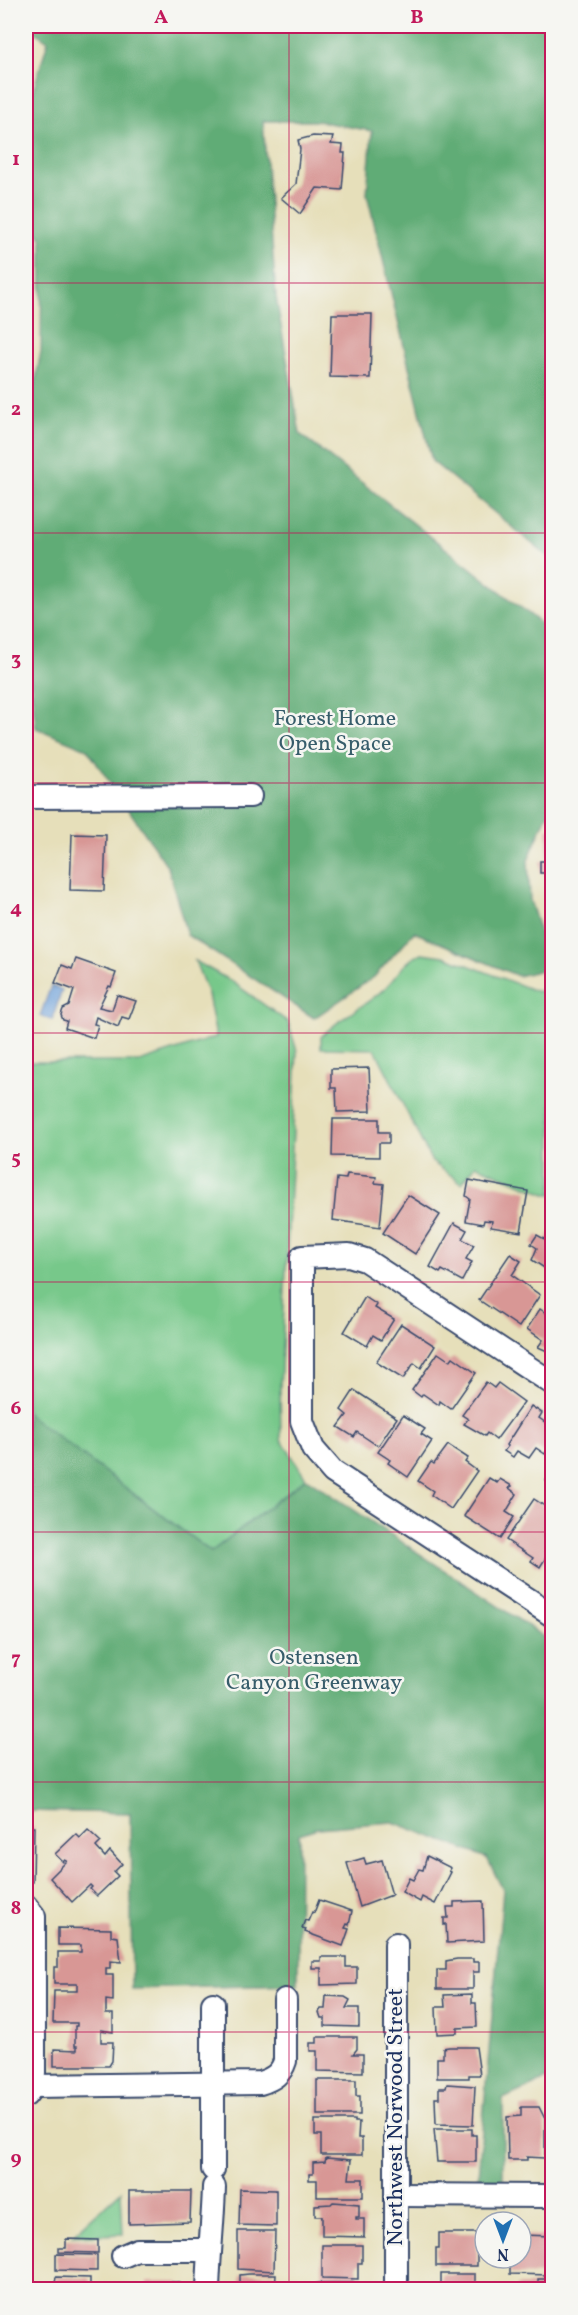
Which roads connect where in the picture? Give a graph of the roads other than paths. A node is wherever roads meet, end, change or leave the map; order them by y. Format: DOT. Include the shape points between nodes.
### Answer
graph roads {
  1 [pos="250,796"];
  2 [pos="26,797"];
  3 [pos="552,1383"];
  4 [pos="552,1615"];
  5 [pos="26,1906"];
  6 [pos="396,1944"];
  7 [pos="285,2000"];
  8 [pos="213,2004"];
  9 [pos="213,2083"];
  10 [pos="29,2090"];
  11 [pos="396,2195"];
  12 [pos="552,2196"];
  13 [pos="209,2250"];
  14 [pos="123,2256"];
  15 [pos="208,2289"];
  16 [pos="396,2289"];
  1 -- 2 [label="street"];
  3 -- 4 [label="street" via="365,1260 349,1256 302,1257 302,1421 312,1449 333,1472"];
  5 -- 10 [label="street" via="34,1916"];
  6 -- 11 [label="street, Northwest Norwood Street"];
  7 -- 9 [label="street" via="282,2070 260,2083"];
  8 -- 9 [label="street"];
  9 -- 10 [label="street"];
  9 -- 13 [label="street" via="213,2230"];
  11 -- 12 [label="street"];
  11 -- 16 [label="street, Northwest Norwood Street"];
  13 -- 14 [label="street" via="137,2250"];
  13 -- 15 [label="street"];
}
